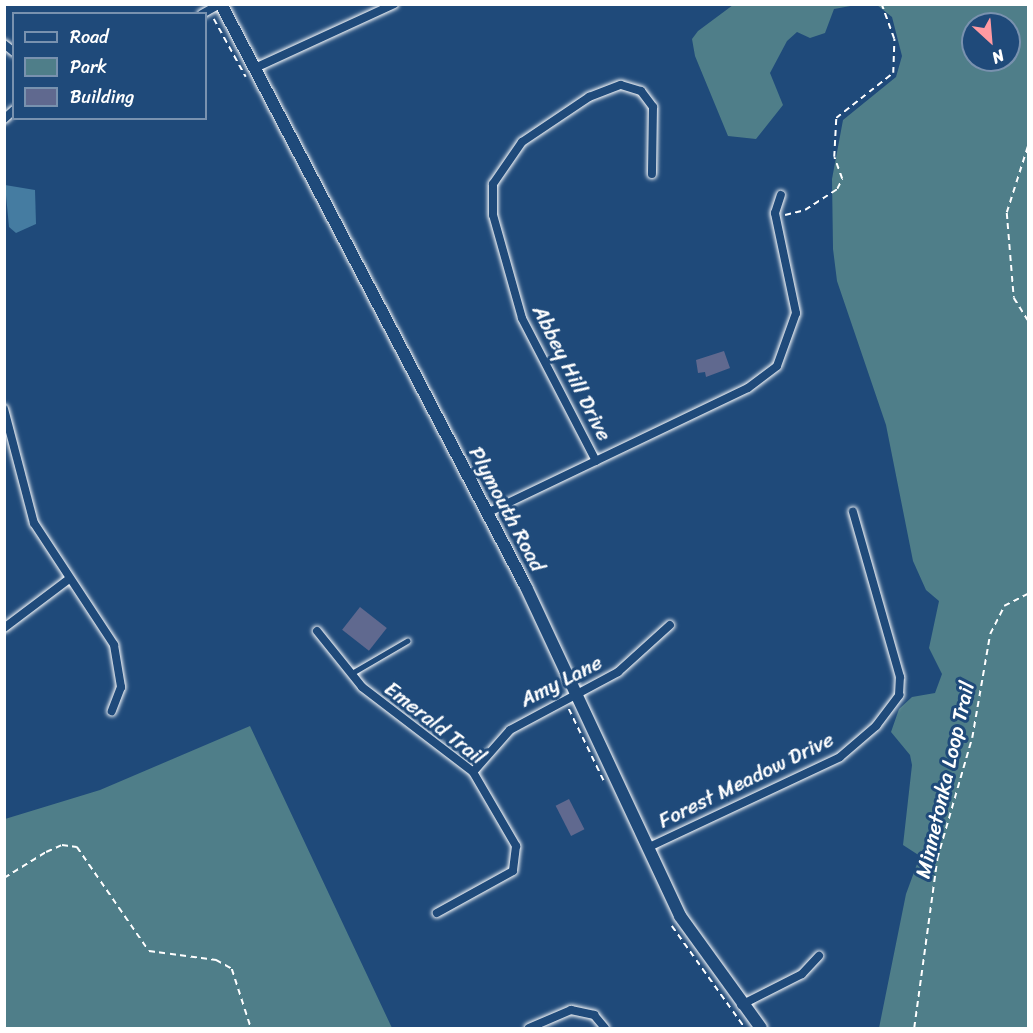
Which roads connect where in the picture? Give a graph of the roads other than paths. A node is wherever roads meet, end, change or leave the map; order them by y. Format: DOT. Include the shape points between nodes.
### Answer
graph roads {
  1 [pos="220,4"];
  2 [pos="394,4"];
  3 [pos="205,12"];
  4 [pos="255,68"];
  5 [pos="652,174"];
  6 [pos="781,195"];
  7 [pos="4,409"];
  8 [pos="596,461"];
  9 [pos="853,512"];
  10 [pos="487,513"];
  11 [pos="69,579"];
  12 [pos="670,625"];
  13 [pos="4,628"];
  14 [pos="317,632"];
  15 [pos="406,641"];
  16 [pos="350,674"];
  17 [pos="570,697"];
  18 [pos="112,711"];
  19 [pos="473,772"];
  20 [pos="647,848"];
  21 [pos="437,913"];
  22 [pos="819,956"];
  23 [pos="740,1006"];
  24 [pos="529,1029"];
  25 [pos="605,1029"];
  26 [pos="760,1029"];
  1 -- 3 [label="street"];
  1 -- 4 [label="main road, Plymouth Road"];
  2 -- 4 [label="street"];
  4 -- 10 [label="main road, Plymouth Road"];
  5 -- 8 [label="street, Abbey Hill Drive" via="653,107 641,91 621,85 589,97 522,142 493,184 494,215 522,318"];
  6 -- 8 [label="street" via="775,213 796,313 787,350 777,366 748,388"];
  7 -- 11 [label="street" via="34,523"];
  8 -- 10 [label="street"];
  9 -- 20 [label="street, Forest Meadow Drive" via="900,678 899,695 876,726 840,757"];
  10 -- 17 [label="main road, Plymouth Road"];
  11 -- 13 [label="street"];
  11 -- 18 [label="street" via="114,645 122,687"];
  12 -- 17 [label="street, Amy Lane" via="641,656"];
  14 -- 16 [label="street, Emerald Trail"];
  15 -- 16 [label="lane"];
  16 -- 19 [label="street, Emerald Trail"];
  17 -- 19 [label="street, Amy Lane" via="510,730"];
  17 -- 20 [label="main road, Plymouth Road"];
  19 -- 21 [label="street, Emerald Trail" via="516,846 517,863 506,877"];
  20 -- 23 [label="main road, Plymouth Road" via="685,924"];
  22 -- 23 [label="street" via="802,974"];
  23 -- 26 [label="main road, Plymouth Road"];
  24 -- 25 [label="street" via="571,1010 594,1015"];
}
